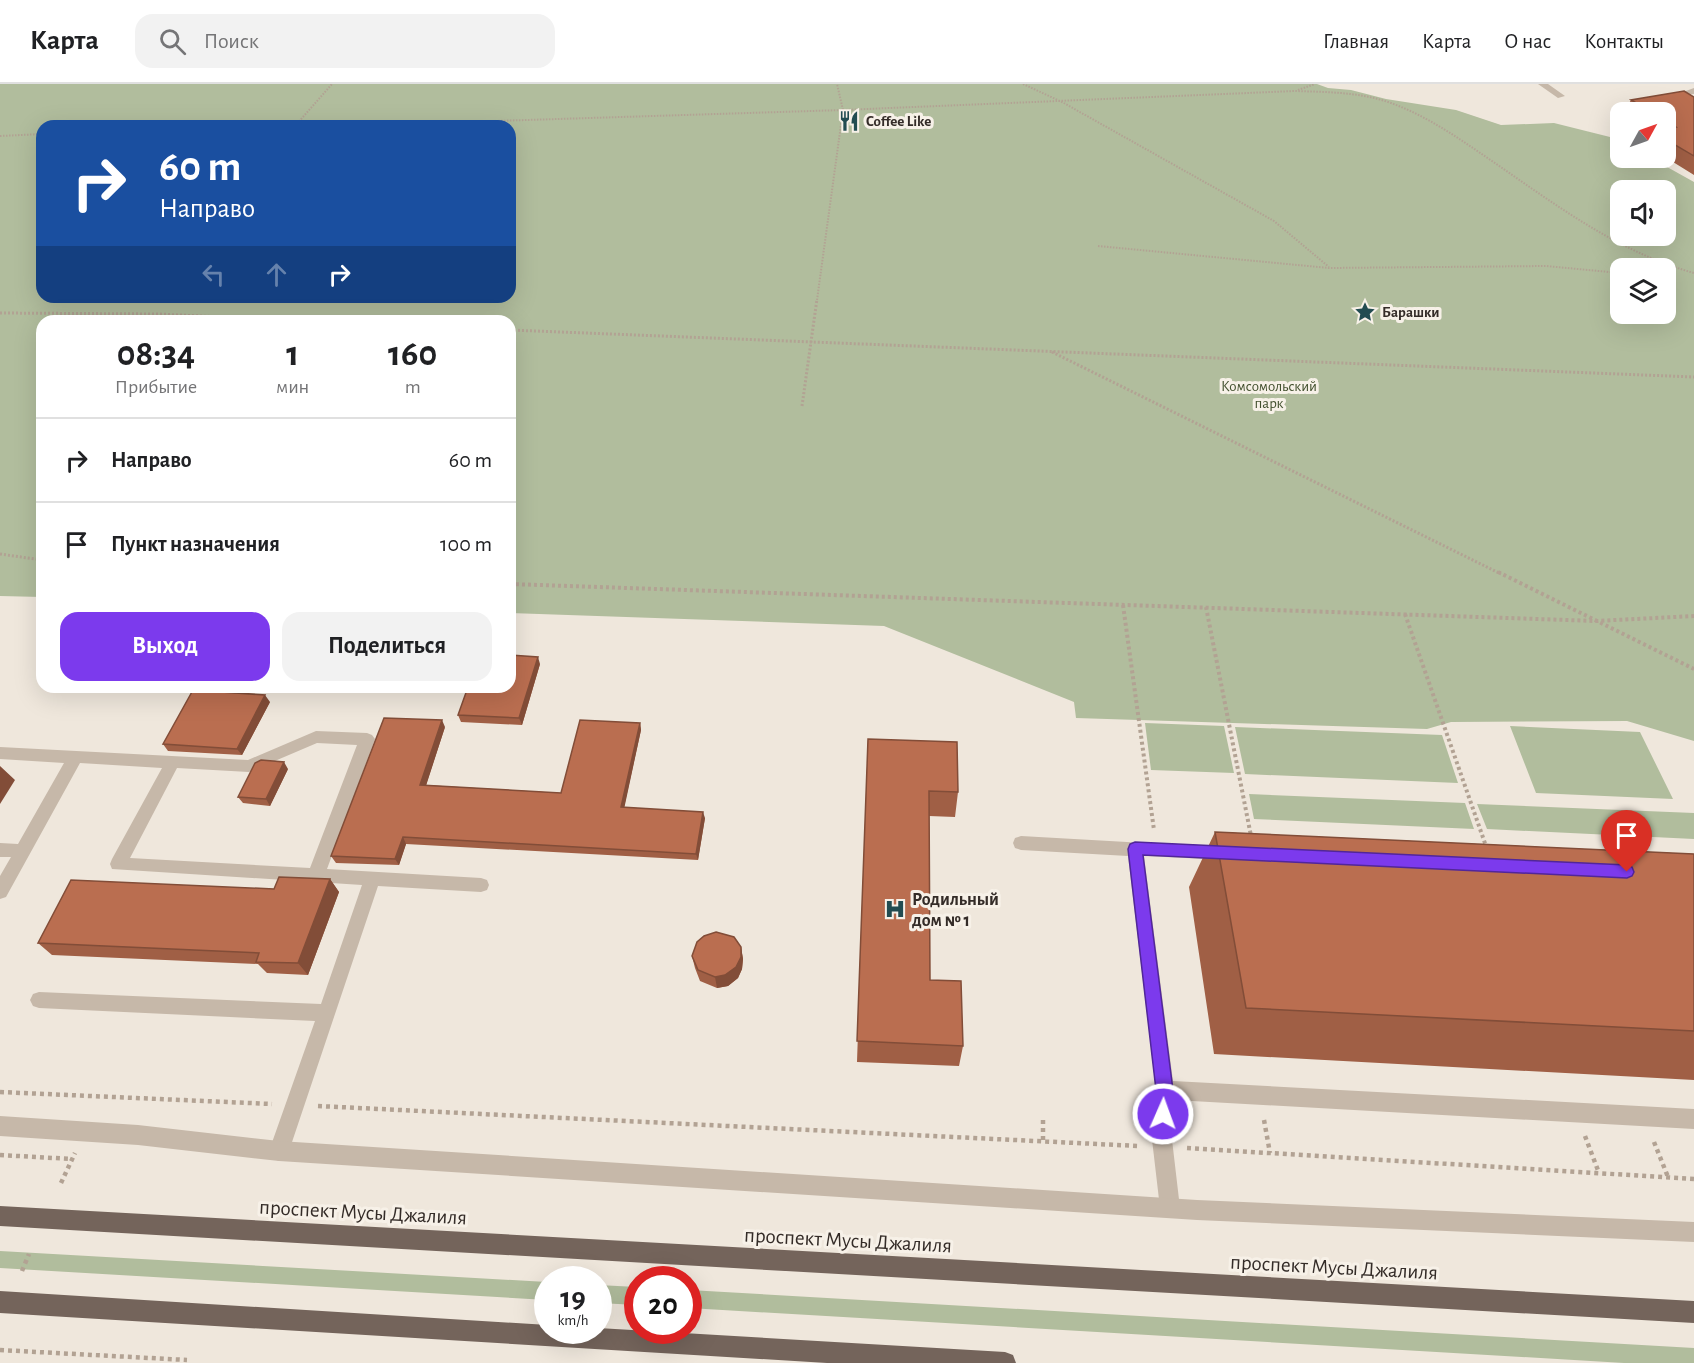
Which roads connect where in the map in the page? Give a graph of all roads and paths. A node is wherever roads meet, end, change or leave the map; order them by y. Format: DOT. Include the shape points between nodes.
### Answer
graph roads {
  1 [pos="332,84"];
  2 [pos="837,84"];
  3 [pos="1023,84"];
  4 [pos="1315,84"];
  5 [pos="1542,84"];
  6 [pos="1295,92"];
  7 [pos="1560,96"];
  8 [pos="1062,102"];
  9 [pos="843,110"];
  10 [pos="301,120"];
  11 [pos="516,120"];
  12 [pos="36,134"];
  13 [pos="0,136"];
  14 [pos="1098,246"];
  15 [pos="1653,258"];
  16 [pos="1329,268"];
  17 [pos="1676,269"];
  18 [pos="1610,272"];
  19 [pos="1694,273"];
  20 [pos="0,313"];
  21 [pos="180,315"];
  22 [pos="516,330"];
  23 [pos="811,343"];
  24 [pos="1049,350"];
  25 [pos="1694,377"];
  26 [pos="802,406"];
  27 [pos="0,554"];
  28 [pos="36,559"];
  29 [pos="516,584"];
  30 [pos="1123,604"];
  31 [pos="1206,608"];
  32 [pos="1405,614"];
  33 [pos="1694,616"];
  34 [pos="1596,621"];
  35 [pos="1694,669"];
  36 [pos="0,753"];
  37 [pos="76,756"];
  38 [pos="173,762"];
  39 [pos="1021,843"];
  40 [pos="1135,849"];
  41 [pos="0,850"];
  42 [pos="23,850"];
  43 [pos="1157,850"];
  44 [pos="1255,854"];
  45 [pos="1489,854"];
  46 [pos="316,875"];
  47 [pos="373,878"];
  48 [pos="482,885"];
  49 [pos="0,892"];
  50 [pos="39,1000"];
  51 [pos="326,1013"];
  52 [pos="1165,1090"];
  53 [pos="0,1092"];
  54 [pos="1259,1095"];
  55 [pos="295,1105"];
  56 [pos="1577,1112"];
  57 [pos="1644,1116"];
  58 [pos="1694,1119"];
  59 [pos="1043,1120"];
  60 [pos="0,1126"];
  61 [pos="1043,1141"];
  62 [pos="1163,1147"];
  63 [pos="279,1151"];
  64 [pos="1270,1153"];
  65 [pos="0,1155"];
  66 [pos="72,1159"];
  67 [pos="69,1166"];
  68 [pos="1599,1173"];
  69 [pos="1668,1178"];
  70 [pos="1694,1179"];
  71 [pos="61,1183"];
  72 [pos="1170,1208"];
  73 [pos="0,1216"];
  74 [pos="1694,1232"];
  75 [pos="29,1254"];
  76 [pos="22,1271"];
  77 [pos="0,1302"];
  78 [pos="1694,1312"];
  79 [pos="0,1350"];
  80 [pos="187,1360"];
  81 [pos="1005,1363"];
  1 -- 10 [label="path"];
  2 -- 9 [label="path"];
  3 -- 8 [label="path"];
  4 -- 6 [label="path"];
  5 -- 7 [label="street"];
  6 -- 8 [label="path"];
  6 -- 15 [label="path" via="1357,95 1403,108 1438,124 1588,226"];
  8 -- 9 [label="path"];
  8 -- 16 [label="path" via="1274,221"];
  9 -- 11 [label="path"];
  9 -- 23 [label="path"];
  12 -- 13 [label="path"];
  14 -- 16 [label="path"];
  16 -- 18 [label="path" via="1546,266"];
  17 -- 19 [label="path"];
  20 -- 21 [label="path"];
  22 -- 23 [label="path"];
  23 -- 24 [label="path"];
  23 -- 26 [label="path"];
  24 -- 25 [label="path"];
  24 -- 34 [label="path"];
  27 -- 28 [label="path"];
  29 -- 30 [label="path"];
  30 -- 31 [label="path"];
  30 -- 43 [label="path"];
  31 -- 32 [label="path"];
  31 -- 44 [label="path"];
  32 -- 34 [label="path"];
  32 -- 45 [label="path"];
  33 -- 34 [label="path"];
  34 -- 35 [label="path"];
  36 -- 37 [label="street"];
  37 -- 38 [label="street"];
  37 -- 42 [label="street"];
  38 -- 46 [label="street" via="118,864"];
  38 -- 46 [label="street" via="249,766 316,737 368,739"];
  39 -- 40 [label="street"];
  40 -- 43 [label="street"];
  40 -- 52 [label="street"];
  41 -- 42 [label="street"];
  42 -- 49 [label="street"];
  43 -- 44 [label="street"];
  46 -- 47 [label="street"];
  47 -- 48 [label="street"];
  47 -- 51 [label="street"];
  50 -- 51 [label="street"];
  51 -- 55 [label="street"];
  52 -- 54 [label="street"];
  52 -- 62 [label="street"];
  53 -- 55 [label="path"];
  54 -- 56 [label="street"];
  54 -- 64 [label="path"];
  55 -- 61 [label="path"];
  55 -- 63 [label="street"];
  56 -- 57 [label="street"];
  56 -- 68 [label="path"];
  57 -- 58 [label="street"];
  57 -- 69 [label="path"];
  59 -- 61 [label="path"];
  60 -- 63 [label="street" via="128,1134"];
  61 -- 62 [label="path"];
  62 -- 64 [label="path"];
  62 -- 72 [label="street"];
  63 -- 72 [label="street"];
  64 -- 68 [label="path"];
  65 -- 66 [label="path"];
  67 -- 71 [label="path"];
  68 -- 69 [label="path"];
  69 -- 70 [label="path"];
  72 -- 74 [label="street"];
  73 -- 78 [label="main road, проспект Мусы Джалиля"];
  75 -- 76 [label="path"];
  77 -- 81 [label="main road"];
  79 -- 80 [label="path"];
}
